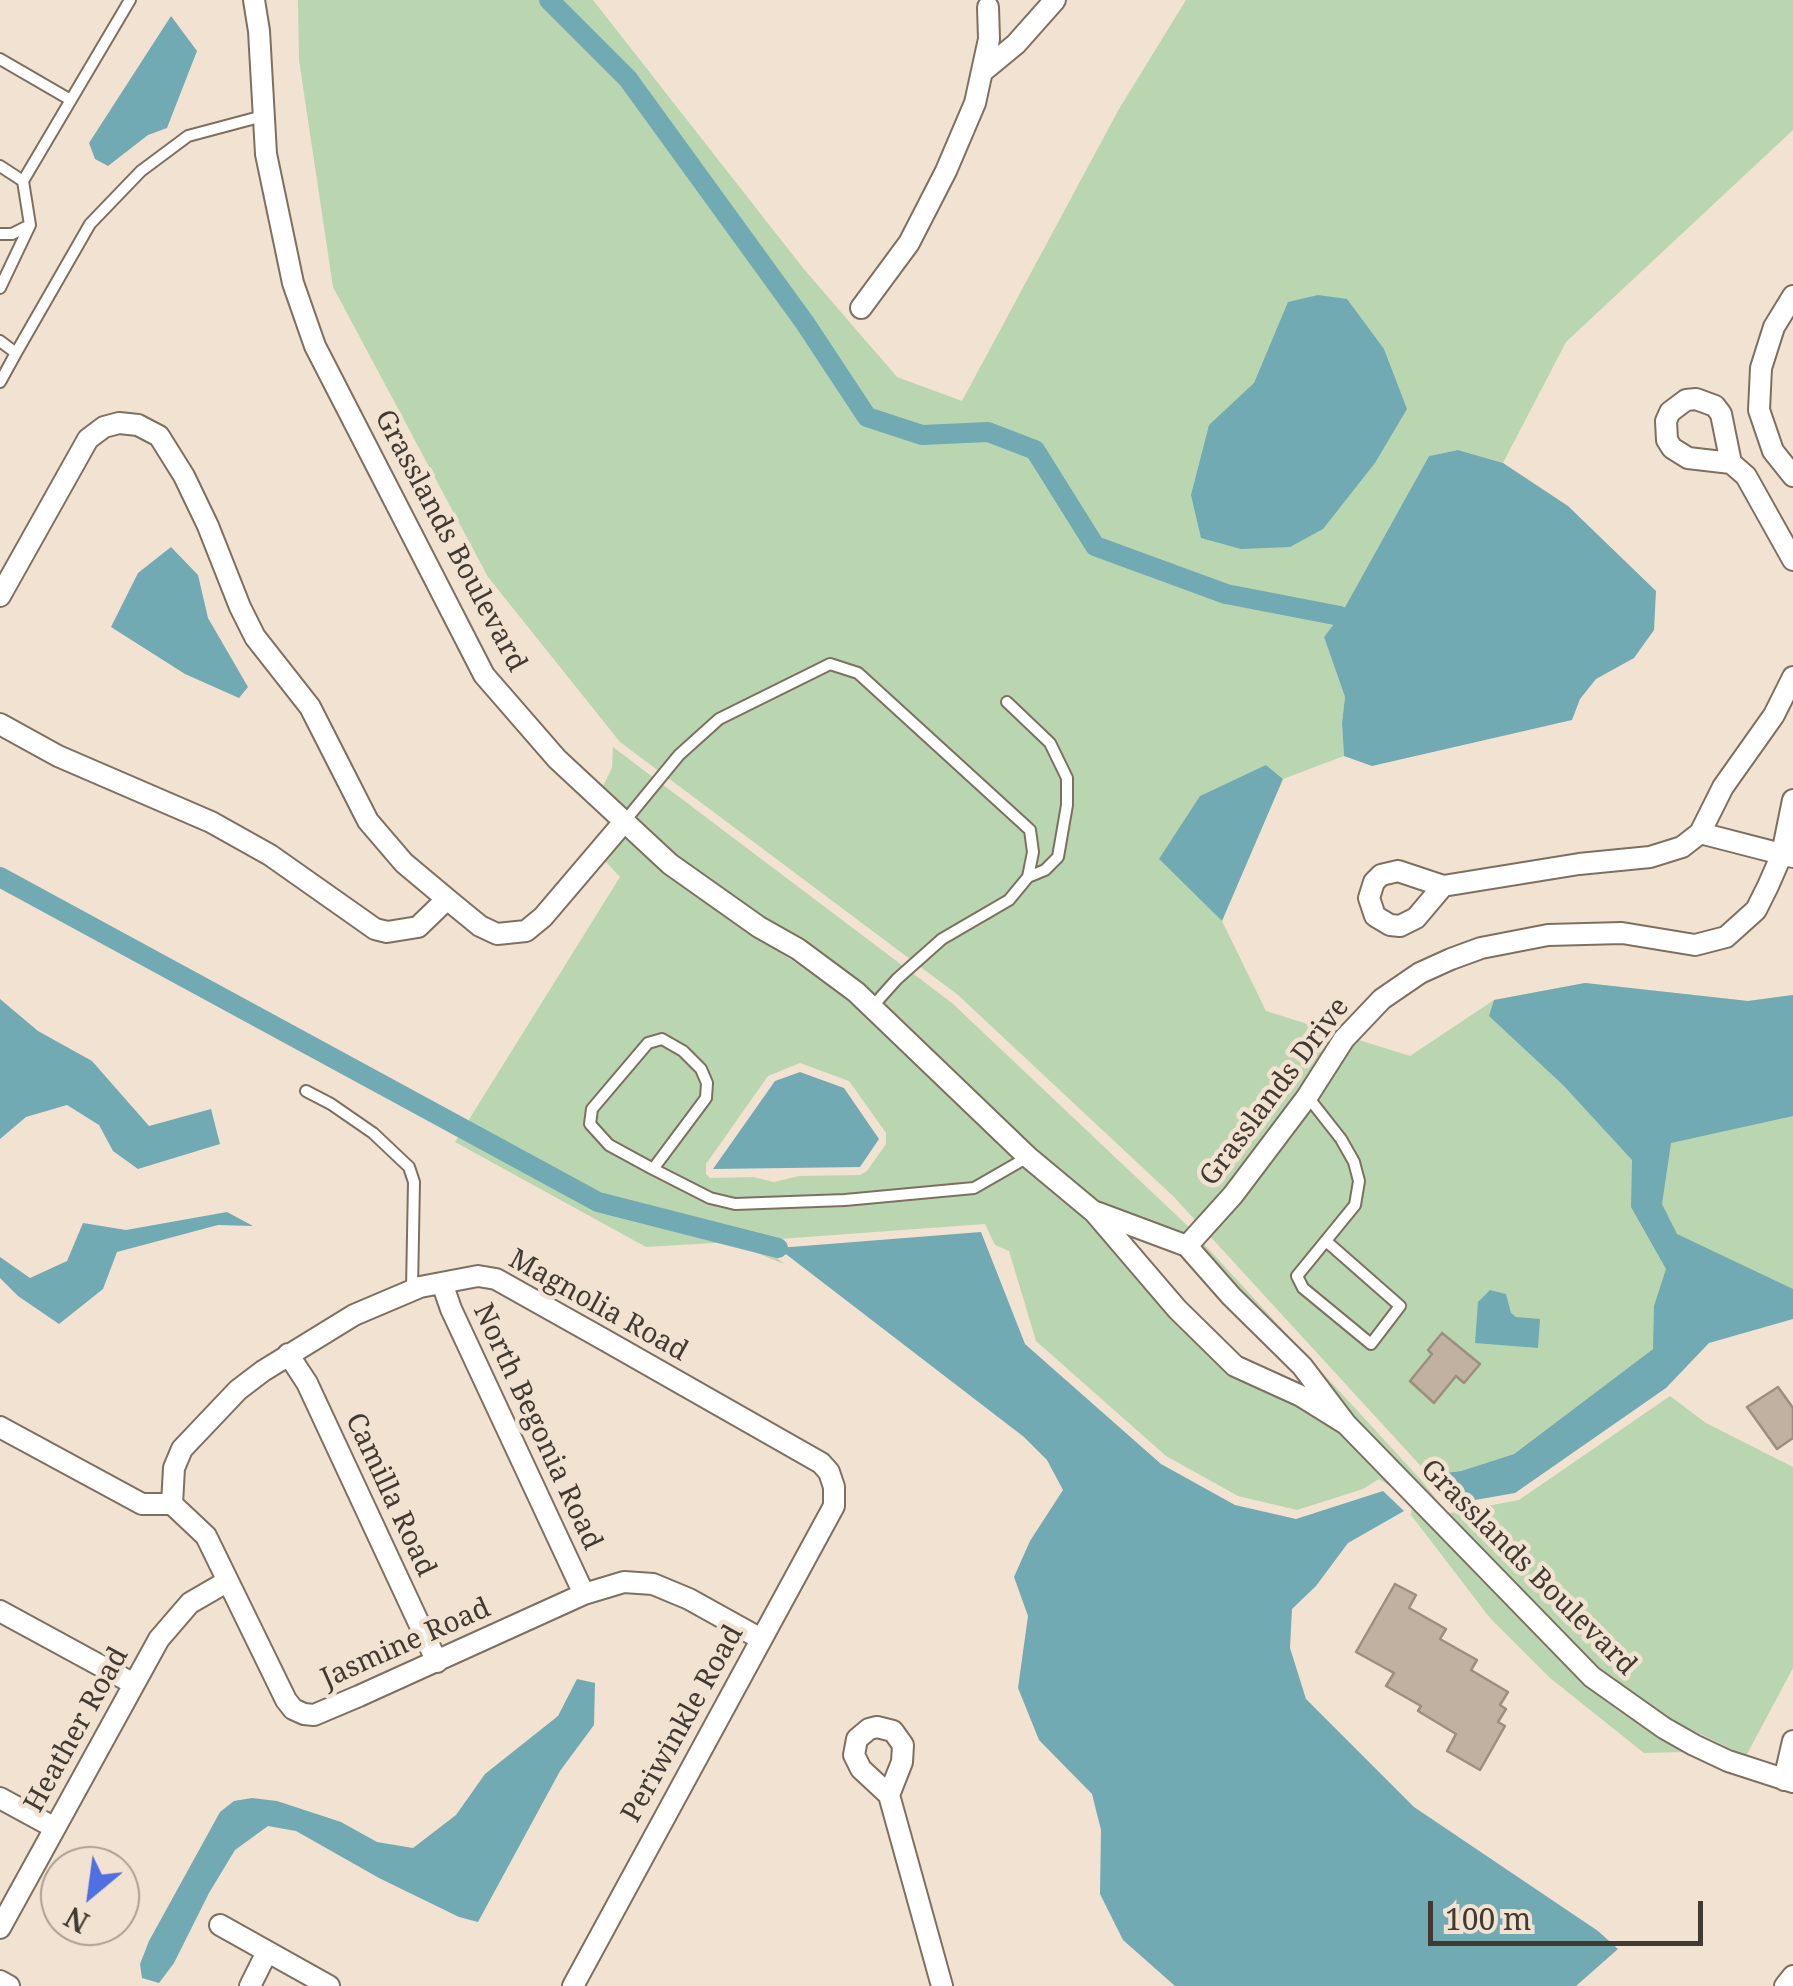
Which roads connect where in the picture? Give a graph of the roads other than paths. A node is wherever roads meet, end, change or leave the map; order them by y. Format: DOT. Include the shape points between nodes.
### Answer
graph roads {
  1 [pos="130,0"];
  2 [pos="254,0"];
  3 [pos="1055,0"];
  4 [pos="988,2"];
  5 [pos="0,58"];
  6 [pos="982,72"];
  7 [pos="70,100"];
  8 [pos="264,116"];
  9 [pos="2,170"];
  10 [pos="23,181"];
  11 [pos="30,225"];
  12 [pos="0,234"];
  13 [pos="0,288"];
  14 [pos="1793,296"];
  15 [pos="861,308"];
  16 [pos="0,341"];
  17 [pos="16,353"];
  18 [pos="0,382"];
  19 [pos="1732,463"];
  20 [pos="1793,476"];
  21 [pos="1793,560"];
  22 [pos="0,596"];
  23 [pos="1793,677"];
  24 [pos="1007,702"];
  25 [pos="0,724"];
  26 [pos="1793,800"];
  27 [pos="623,822"];
  28 [pos="1700,834"];
  29 [pos="1788,855"];
  30 [pos="1028,877"];
  31 [pos="1443,886"];
  32 [pos="447,899"];
  33 [pos="872,1007"];
  34 [pos="306,1091"];
  35 [pos="1307,1097"];
  36 [pos="1028,1156"];
  37 [pos="653,1169"];
  38 [pos="1094,1212"];
  39 [pos="1326,1242"];
  40 [pos="1187,1246"];
  41 [pos="442,1283"];
  42 [pos="412,1290"];
  43 [pos="288,1354"];
  44 [pos="1346,1424"];
  45 [pos="0,1426"];
  46 [pos="834,1487"];
  47 [pos="172,1504"];
  48 [pos="228,1581"];
  49 [pos="584,1594"];
  50 [pos="0,1611"];
  51 [pos="761,1639"];
  52 [pos="437,1662"];
  53 [pos="134,1684"];
  54 [pos="1793,1741"];
  55 [pos="1789,1781"];
  56 [pos="889,1795"];
  57 [pos="0,1798"];
  58 [pos="55,1828"];
  59 [pos="220,1925"];
  60 [pos="0,1928"];
  61 [pos="268,1952"];
  62 [pos="1793,1976"];
  63 [pos="0,1981"];
  64 [pos="9,1986"];
  65 [pos="250,1986"];
  66 [pos="329,1986"];
  67 [pos="573,1986"];
  68 [pos="942,1986"];
  69 [pos="1784,1986"];
  1 -- 7 [label="lane"];
  2 -- 8 [label="street, Grasslands Boulevard"];
  3 -- 6 [label="street"];
  4 -- 6 [label="street" via="990,39"];
  5 -- 7 [label="lane"];
  6 -- 15 [label="street" via="946,171 909,242"];
  7 -- 10 [label="lane"];
  8 -- 17 [label="lane" via="188,136 141,172 90,224"];
  8 -- 27 [label="street, Grasslands Boulevard" via="293,283 315,346 384,482 484,675"];
  9 -- 10 [label="lane"];
  10 -- 11 [label="lane"];
  11 -- 12 [label="lane"];
  11 -- 13 [label="lane"];
  14 -- 20 [label="street" via="1774,327 1759,410 1773,451"];
  16 -- 17 [label="lane"];
  17 -- 18 [label="lane"];
  19 -- 21 [label="street"];
  22 -- 32 [label="street" via="88,439 119,423 159,436 200,510 240,607 310,708 368,821"];
  23 -- 28 [label="street"];
  24 -- 30 [label="lane" via="1050,743 1067,778 1058,856"];
  25 -- 32 [label="street" via="212,822 376,929 407,932"];
  26 -- 29 [label="street, Grasslands Drive"];
  27 -- 30 [label="lane" via="719,718 830,664 858,673 1030,830"];
  27 -- 32 [label="street" via="526,931 497,934"];
  27 -- 33 [label="street, Grasslands Boulevard" via="670,864 798,948"];
  28 -- 29 [label="street"];
  28 -- 31 [label="street" via="1650,858"];
  29 -- 35 [label="street, Grasslands Drive" via="1756,910 1726,937 1695,945 1622,933 1548,935 1481,948 1420,974 1344,1039"];
  30 -- 33 [label="lane" via="1009,900 942,939"];
  33 -- 36 [label="street, Grasslands Boulevard"];
  34 -- 42 [label="lane" via="373,1132 409,1166"];
  35 -- 39 [label="lane" via="1342,1140 1359,1181 1355,1204"];
  35 -- 40 [label="street, Grasslands Drive"];
  36 -- 37 [label="lane" via="974,1188 735,1204"];
  36 -- 38 [label="street, Grasslands Boulevard"];
  37 -- 37 [label="lane" via="610,1146 590,1124 592,1109 648,1043 662,1039 701,1069 706,1098"];
  38 -- 40 [label="street, Grasslands Boulevard"];
  38 -- 44 [label="street, Grasslands Boulevard" via="1235,1366"];
  39 -- 39 [label="lane" via="1298,1276 1302,1288 1371,1344 1400,1306"];
  40 -- 44 [label="street, Grasslands Boulevard" via="1302,1366"];
  41 -- 42 [label="street, Magnolia Road"];
  41 -- 46 [label="street, Magnolia Road" via="496,1279 820,1463"];
  41 -- 49 [label="street, North Begonia Road"];
  42 -- 43 [label="street, Magnolia Road"];
  43 -- 47 [label="street, Magnolia Road" via="238,1390 182,1449"];
  43 -- 52 [label="street, Camilla Road"];
  44 -- 55 [label="street, Grasslands Boulevard" via="1592,1677 1694,1744"];
  45 -- 47 [label="street" via="142,1504"];
  46 -- 51 [label="street, Periwinkle Road" via="834,1506"];
  47 -- 48 [label="street, Jasmine Road" via="206,1536"];
  48 -- 52 [label="street, Jasmine Road" via="286,1700 304,1714"];
  48 -- 53 [label="street, Heather Road" via="205,1591 173,1620"];
  49 -- 51 [label="street, Jasmine Road" via="624,1582 653,1584"];
  49 -- 52 [label="street, Jasmine Road"];
  50 -- 53 [label="street"];
  51 -- 67 [label="street, Periwinkle Road"];
  53 -- 58 [label="street, Heather Road"];
  54 -- 55 [label="street"];
  56 -- 68 [label="street"];
  57 -- 58 [label="street"];
  58 -- 60 [label="street, Heather Road"];
  59 -- 61 [label="street"];
  61 -- 65 [label="street"];
  61 -- 66 [label="street"];
  62 -- 69 [label="street"];
  63 -- 64 [label="street"];
}
